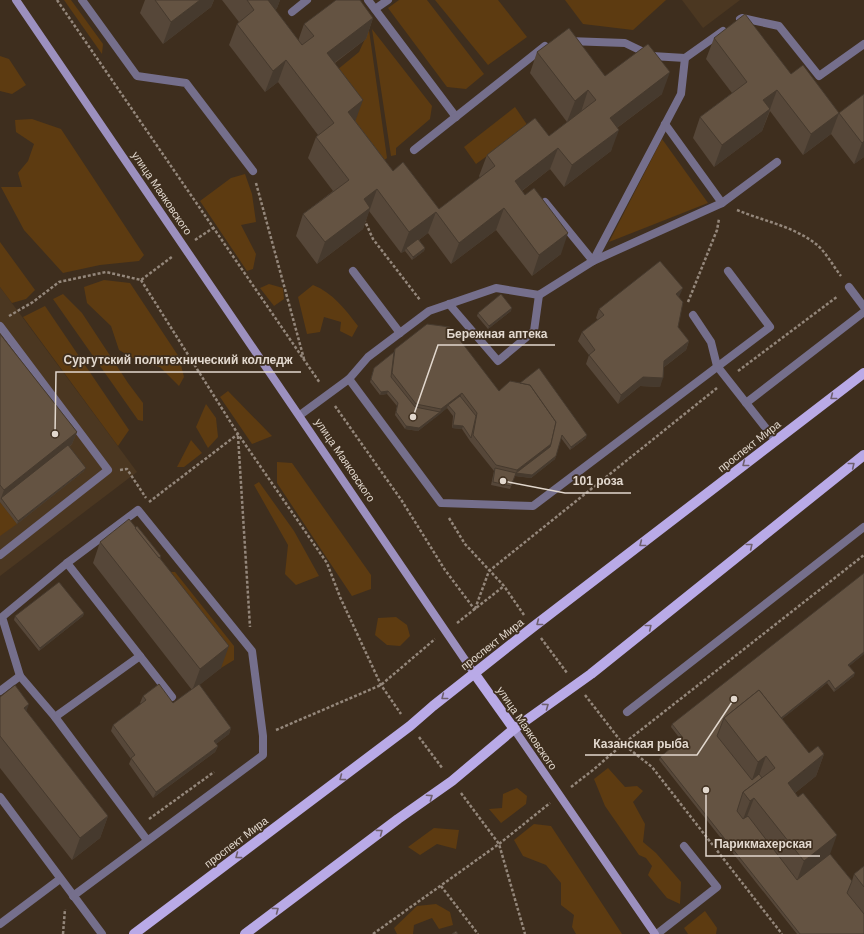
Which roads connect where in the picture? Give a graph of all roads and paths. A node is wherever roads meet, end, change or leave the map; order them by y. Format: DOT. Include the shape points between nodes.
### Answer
graph roads {
  1 [pos="16,0"];
  2 [pos="57,0"];
  3 [pos="82,0"];
  4 [pos="307,0"];
  5 [pos="368,0"];
  6 [pos="388,0"];
  7 [pos="375,9"];
  8 [pos="292,12"];
  9 [pos="864,44"];
  10 [pos="685,58"];
  11 [pos="456,117"];
  12 [pos="665,124"];
  13 [pos="414,150"];
  14 [pos="777,162"];
  15 [pos="253,171"];
  16 [pos="545,202"];
  17 [pos="722,203"];
  18 [pos="362,215"];
  19 [pos="213,228"];
  20 [pos="185,247"];
  21 [pos="593,261"];
  22 [pos="353,271"];
  23 [pos="728,271"];
  24 [pos="141,280"];
  25 [pos="849,287"];
  26 [pos="539,295"];
  27 [pos="449,304"];
  28 [pos="864,307"];
  29 [pos="429,312"];
  30 [pos="864,312"];
  31 [pos="693,315"];
  32 [pos="6,318"];
  33 [pos="0,326"];
  34 [pos="400,333"];
  35 [pos="305,362"];
  36 [pos="717,366"];
  37 [pos="864,373"];
  38 [pos="350,379"];
  39 [pos="728,379"];
  40 [pos="327,394"];
  41 [pos="746,403"];
  42 [pos="300,415"];
  43 [pos="238,434"];
  44 [pos="776,441"];
  45 [pos="864,455"];
  46 [pos="127,470"];
  47 [pos="149,502"];
  48 [pos="441,504"];
  49 [pos="138,510"];
  50 [pos="864,527"];
  51 [pos="1,552"];
  52 [pos="864,555"];
  53 [pos="67,562"];
  54 [pos="489,571"];
  55 [pos="533,627"];
  56 [pos="252,651"];
  57 [pos="140,656"];
  58 [pos="474,673"];
  59 [pos="20,676"];
  60 [pos="575,684"];
  61 [pos="0,692"];
  62 [pos="172,697"];
  63 [pos="627,712"];
  64 [pos="55,717"];
  65 [pos="410,726"];
  66 [pos="514,729"];
  67 [pos="623,744"];
  68 [pos="452,781"];
  69 [pos="559,796"];
  70 [pos="0,797"];
  71 [pos="147,840"];
  72 [pos="499,844"];
  73 [pos="684,846"];
  74 [pos="60,879"];
  75 [pos="441,886"];
  76 [pos="67,888"];
  77 [pos="73,896"];
  78 [pos="0,924"];
  79 [pos="63,934"];
  80 [pos="102,934"];
  81 [pos="134,934"];
  82 [pos="245,934"];
  83 [pos="373,934"];
  84 [pos="478,934"];
  85 [pos="525,934"];
  86 [pos="656,934"];
  87 [pos="782,934"];
  1 -- 20 [label="main road, улица Маяковского"];
  2 -- 19 [label="path"];
  3 -- 15 [label="lane" via="137,76 186,83"];
  4 -- 8 [label="lane"];
  5 -- 7 [label="lane"];
  6 -- 7 [label="lane"];
  7 -- 11 [label="lane"];
  9 -- 10 [label="lane" via="819,76 779,26 742,18"];
  10 -- 11 [label="lane" via="652,56 625,43 555,41"];
  10 -- 12 [label="lane" via="681,94"];
  11 -- 13 [label="lane"];
  12 -- 17 [label="lane"];
  12 -- 21 [label="lane"];
  14 -- 17 [label="lane"];
  15 -- 35 [label="path"];
  16 -- 21 [label="lane"];
  17 -- 21 [label="lane"];
  17 -- 25 [label="path" via="794,230 817,245"];
  17 -- 31 [label="path" via="717,230 688,300"];
  18 -- 29 [label="path" via="373,239"];
  19 -- 20 [label="path"];
  19 -- 35 [label="path"];
  20 -- 24 [label="path"];
  20 -- 42 [label="main road, улица Маяковского"];
  21 -- 26 [label="lane"];
  22 -- 34 [label="lane"];
  23 -- 36 [label="lane" via="770,327"];
  24 -- 32 [label="path" via="106,272 59,282"];
  24 -- 43 [label="path"];
  25 -- 28 [label="lane"];
  25 -- 39 [label="path"];
  26 -- 27 [label="lane" via="496,288"];
  26 -- 27 [label="lane" via="534,331 498,361"];
  27 -- 29 [label="lane"];
  29 -- 34 [label="lane"];
  30 -- 41 [label="lane"];
  31 -- 36 [label="lane" via="711,342"];
  33 -- 51 [label="lane" via="108,470"];
  34 -- 38 [label="lane" via="368,357"];
  35 -- 40 [label="path"];
  36 -- 39 [label="lane"];
  36 -- 48 [label="lane" via="533,506"];
  37 -- 44 [label="main road, проспект Мира, one-way"];
  38 -- 40 [label="lane"];
  38 -- 48 [label="lane"];
  39 -- 41 [label="lane"];
  39 -- 54 [label="path"];
  40 -- 42 [label="lane"];
  40 -- 54 [label="path" via="402,501 445,570 475,610"];
  41 -- 44 [label="lane"];
  42 -- 58 [label="main road, улица Маяковского"];
  43 -- 47 [label="path"];
  43 -- 56 [label="path"];
  43 -- 65 [label="path" via="327,563 381,685"];
  44 -- 55 [label="main road, проспект Мира, one-way"];
  60 -- 45 [label="main road, one-way"];
  46 -- 47 [label="path"];
  47 -- 49 [label="path"];
  48 -- 54 [label="path" via="465,544"];
  49 -- 53 [label="lane"];
  49 -- 56 [label="lane"];
  50 -- 63 [label="lane"];
  52 -- 67 [label="path"];
  53 -- 57 [label="lane"];
  53 -- 59 [label="lane" via="2,617"];
  54 -- 55 [label="path" via="504,586"];
  55 -- 58 [label="main road, проспект Мира"];
  55 -- 60 [label="path"];
  56 -- 71 [label="lane" via="263,755"];
  57 -- 62 [label="lane"];
  57 -- 64 [label="lane"];
  58 -- 65 [label="main road, проспект Мира, one-way"];
  58 -- 66 [label="main road, улица Маяковского"];
  59 -- 61 [label="lane"];
  59 -- 64 [label="lane"];
  66 -- 60 [label="main road, one-way"];
  60 -- 67 [label="path"];
  64 -- 71 [label="lane"];
  65 -- 68 [label="path"];
  65 -- 81 [label="main road, проспект Мира, one-way"];
  66 -- 68 [label="main road"];
  66 -- 69 [label="main road, улица Маяковского"];
  67 -- 69 [label="path"];
  67 -- 87 [label="path" via="652,767"];
  68 -- 72 [label="path"];
  82 -- 68 [label="main road, one-way"];
  69 -- 72 [label="path"];
  69 -- 86 [label="main road, улица Маяковского"];
  70 -- 74 [label="lane"];
  71 -- 77 [label="lane"];
  72 -- 75 [label="path"];
  72 -- 85 [label="path"];
  73 -- 86 [label="lane" via="717,887"];
  74 -- 76 [label="lane"];
  74 -- 78 [label="lane"];
  75 -- 83 [label="path"];
  75 -- 84 [label="path"];
  76 -- 77 [label="lane"];
  76 -- 79 [label="path"];
  77 -- 80 [label="lane"];
}
